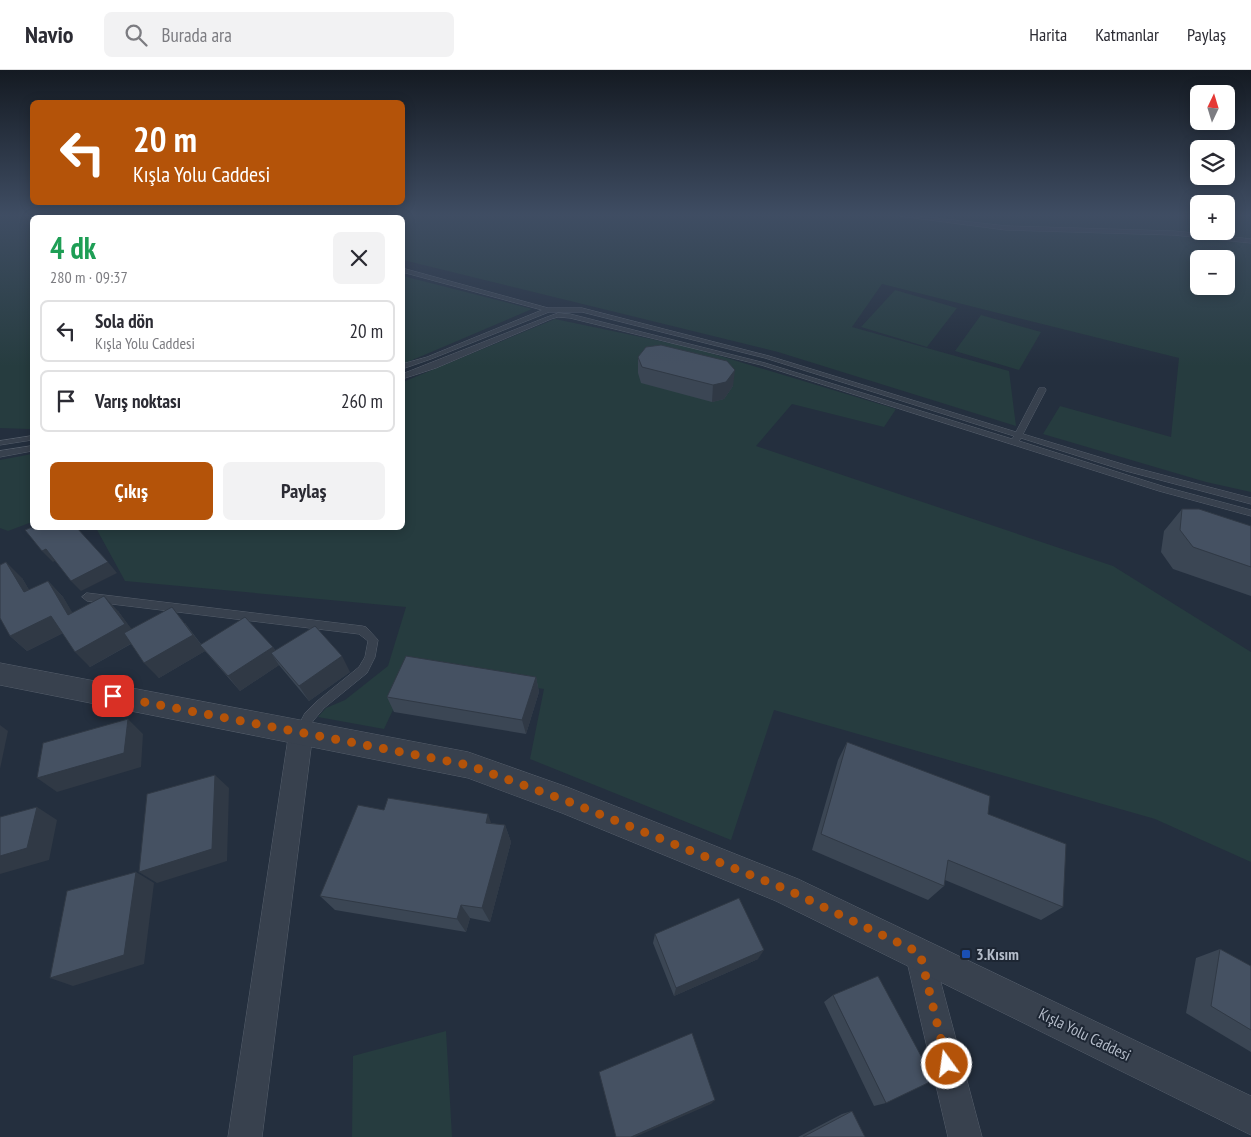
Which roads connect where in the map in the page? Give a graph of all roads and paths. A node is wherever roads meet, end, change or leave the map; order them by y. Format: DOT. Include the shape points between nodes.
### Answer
graph roads {
  1 [pos="405,271"];
  2 [pos="548,310"];
  3 [pos="570,316"];
  4 [pos="405,366"];
  5 [pos="405,376"];
  6 [pos="1042,390"];
  7 [pos="1019,435"];
  8 [pos="30,438"];
  9 [pos="0,443"];
  10 [pos="1014,443"];
  11 [pos="30,449"];
  12 [pos="0,454"];
  13 [pos="1251,501"];
  14 [pos="1251,514"];
  15 [pos="87,597"];
  16 [pos="0,674"];
  17 [pos="301,732"];
  18 [pos="920,953"];
  19 [pos="1251,1116"];
  20 [pos="245,1137"];
  21 [pos="965,1137"];
  1 -- 2 [label="lane"];
  2 -- 3 [label="lane"];
  2 -- 4 [label="lane"];
  2 -- 7 [label="lane" via="582,310 767,357"];
  3 -- 5 [label="lane" via="558,315"];
  3 -- 10 [label="lane" via="763,364"];
  6 -- 7 [label="lane"];
  7 -- 10 [label="lane"];
  7 -- 13 [label="lane" via="1169,481"];
  8 -- 9 [label="lane"];
  10 -- 14 [label="lane" via="1162,490"];
  11 -- 12 [label="lane"];
  15 -- 17 [label="lane" via="362,630 373,640 370,657 363,670 309,717"];
  16 -- 17 [label="street, Kışla Yolu Caddesi"];
  17 -- 18 [label="street, Kışla Yolu Caddesi" via="468,765 788,890"];
  17 -- 20 [label="street"];
  18 -- 19 [label="street, Kışla Yolu Caddesi"];
  18 -- 21 [label="street"];
}
